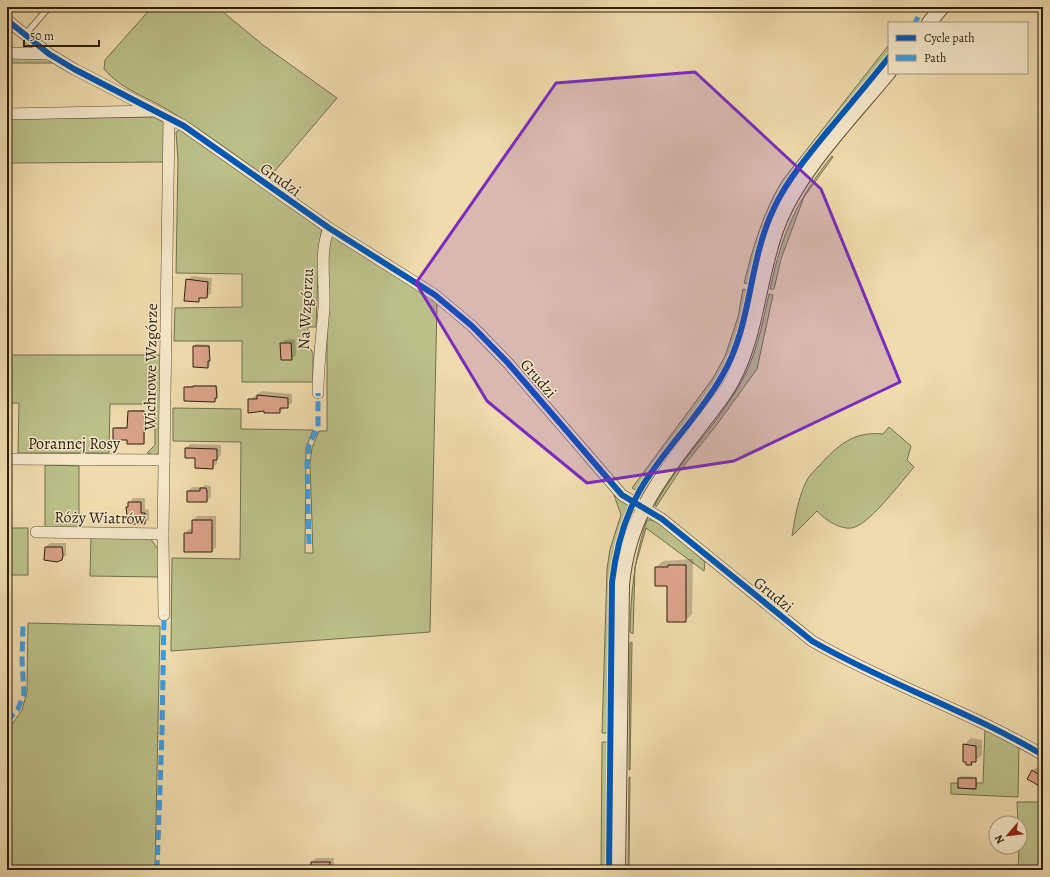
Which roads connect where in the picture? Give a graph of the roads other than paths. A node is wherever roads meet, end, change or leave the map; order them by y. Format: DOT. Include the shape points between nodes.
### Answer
graph roads {
  1 [pos="49,7"];
  2 [pos="942,7"];
  3 [pos="7,20"];
  4 [pos="930,22"];
  5 [pos="25,35"];
  6 [pos="7,54"];
  7 [pos="49,54"];
  8 [pos="888,73"];
  9 [pos="154,111"];
  10 [pos="7,114"];
  11 [pos="169,119"];
  12 [pos="328,228"];
  13 [pos="318,393"];
  14 [pos="7,459"];
  15 [pos="164,460"];
  16 [pos="643,507"];
  17 [pos="36,532"];
  18 [pos="163,534"];
  19 [pos="164,615"];
  20 [pos="1043,755"];
  21 [pos="618,870"];
  1 -- 5 [label="lane"];
  2 -- 4 [label="street"];
  3 -- 5 [label="street, Grudzi"];
  5 -- 7 [label="street, Grudzi"];
  6 -- 7 [label="street"];
  7 -- 9 [label="street, Grudzi"];
  8 -- 16 [label="street" via="792,194 772,240 751,334 737,370 724,394 670,464"];
  9 -- 10 [label="street"];
  9 -- 11 [label="street, Grudzi"];
  11 -- 12 [label="street, Grudzi" via="184,126"];
  11 -- 15 [label="street, Wichrowe Wzgórze"];
  12 -- 13 [label="street, Na Wzgórzu" via="324,241 324,307 318,358"];
  12 -- 16 [label="street, Grudzi" via="435,295 472,326 508,363 619,492"];
  14 -- 15 [label="street, Porannej Rosy"];
  15 -- 18 [label="street, Wichrowe Wzgórze"];
  16 -- 20 [label="street, Grudzi" via="812,641 840,657 1010,736"];
  16 -- 21 [label="street" via="627,551 622,585"];
  17 -- 18 [label="street, Róży Wiatrów"];
  18 -- 19 [label="street, Wichrowe Wzgórze"];
}
